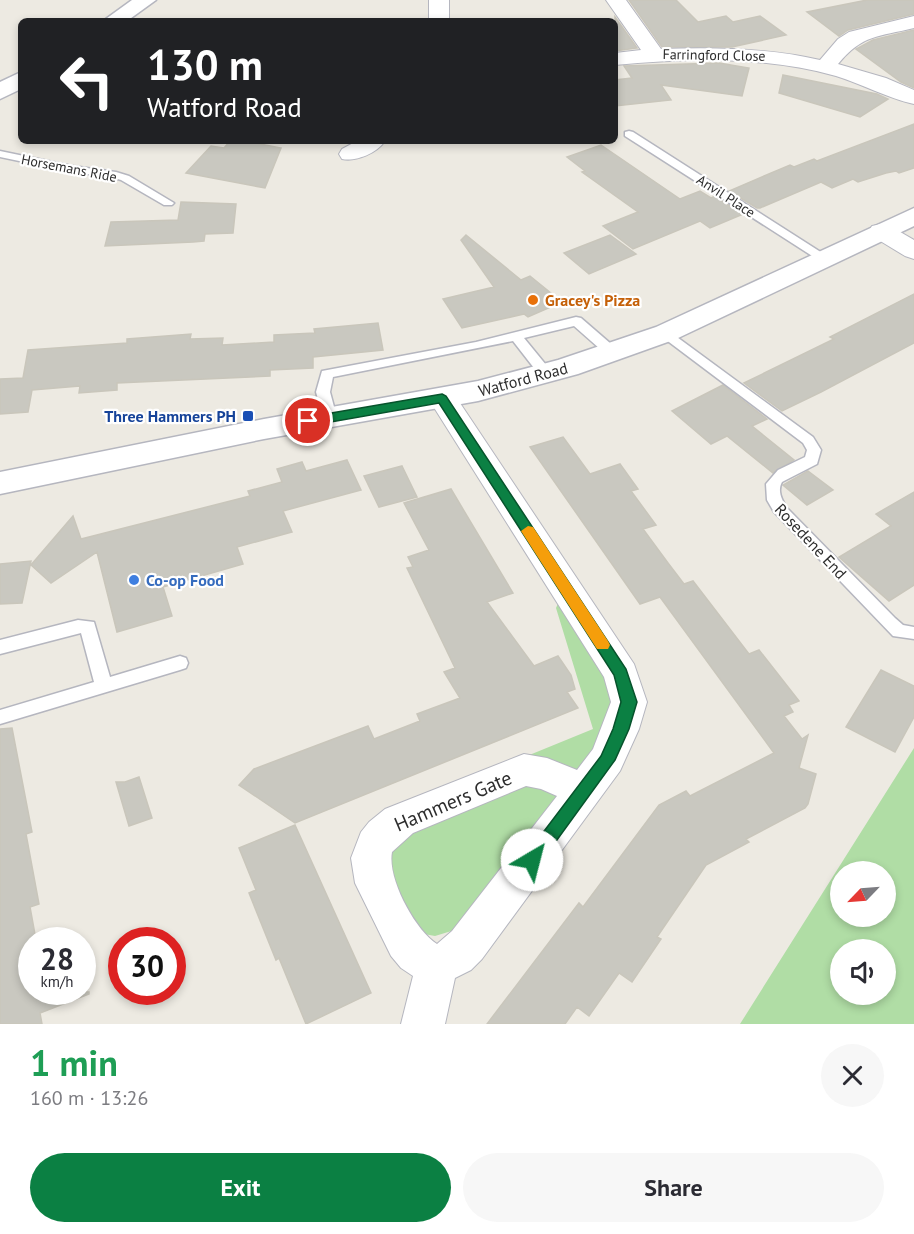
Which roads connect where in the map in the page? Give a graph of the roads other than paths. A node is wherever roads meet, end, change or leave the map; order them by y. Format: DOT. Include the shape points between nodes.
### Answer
graph roads {
  1 [pos="146,0"];
  2 [pos="439,0"];
  3 [pos="616,0"];
  4 [pos="118,18"];
  5 [pos="439,18"];
  6 [pos="914,22"];
  7 [pos="654,54"];
  8 [pos="618,59"];
  9 [pos="825,67"];
  10 [pos="18,81"];
  11 [pos="0,92"];
  12 [pos="914,98"];
  13 [pos="629,134"];
  14 [pos="368,144"];
  15 [pos="0,154"];
  16 [pos="350,154"];
  17 [pos="168,203"];
  18 [pos="914,216"];
  19 [pos="881,231"];
  20 [pos="914,251"];
  21 [pos="824,258"];
  22 [pos="666,333"];
  23 [pos="516,336"];
  24 [pos="613,353"];
  25 [pos="546,374"];
  26 [pos="442,398"];
  27 [pos="330,418"];
  28 [pos="0,483"];
  29 [pos="914,633"];
  30 [pos="0,647"];
  31 [pos="180,663"];
  32 [pos="104,687"];
  33 [pos="0,717"];
  34 [pos="584,792"];
  35 [pos="437,964"];
  36 [pos="423,1024"];
  1 -- 4 [label="main road"];
  2 -- 5 [label="street"];
  3 -- 7 [label="street"];
  6 -- 9 [label="street" via="856,36"];
  7 -- 8 [label="street, Farringford Close"];
  7 -- 9 [label="street, Farringford Close" via="736,53 800,60"];
  9 -- 12 [label="street, Farringford Close"];
  10 -- 11 [label="main road"];
  13 -- 21 [label="lane, Anvil Place"];
  14 -- 16 [label="street"];
  15 -- 17 [label="lane, Horsemans Ride" via="112,174"];
  18 -- 19 [label="main road, Watford Road"];
  19 -- 20 [label="street"];
  19 -- 21 [label="main road, Watford Road"];
  21 -- 22 [label="main road, Watford Road"];
  22 -- 24 [label="main road, Watford Road"];
  22 -- 29 [label="lane, Rosedene End" via="808,440 814,450 812,460 774,480 771,497 781,512 889,622 899,631"];
  23 -- 24 [label="lane" via="576,321"];
  23 -- 25 [label="lane"];
  23 -- 27 [label="lane" via="327,374 323,392"];
  24 -- 25 [label="main road, Watford Road"];
  25 -- 26 [label="main road, Watford Road"];
  26 -- 27 [label="main road, Watford Road"];
  26 -- 34 [label="street" via="627,689 629,702 621,729 607,760"];
  27 -- 28 [label="main road, Watford Road"];
  30 -- 32 [label="lane" via="78,626 88,627"];
  31 -- 32 [label="lane"];
  32 -- 33 [label="lane"];
  34 -- 35 [label="street" via="467,945 456,956"];
  34 -- 35 [label="street, Hammers Gate" via="540,771 524,770 399,821 378,839 371,865 374,878 410,949"];
  35 -- 36 [label="street"];
}
